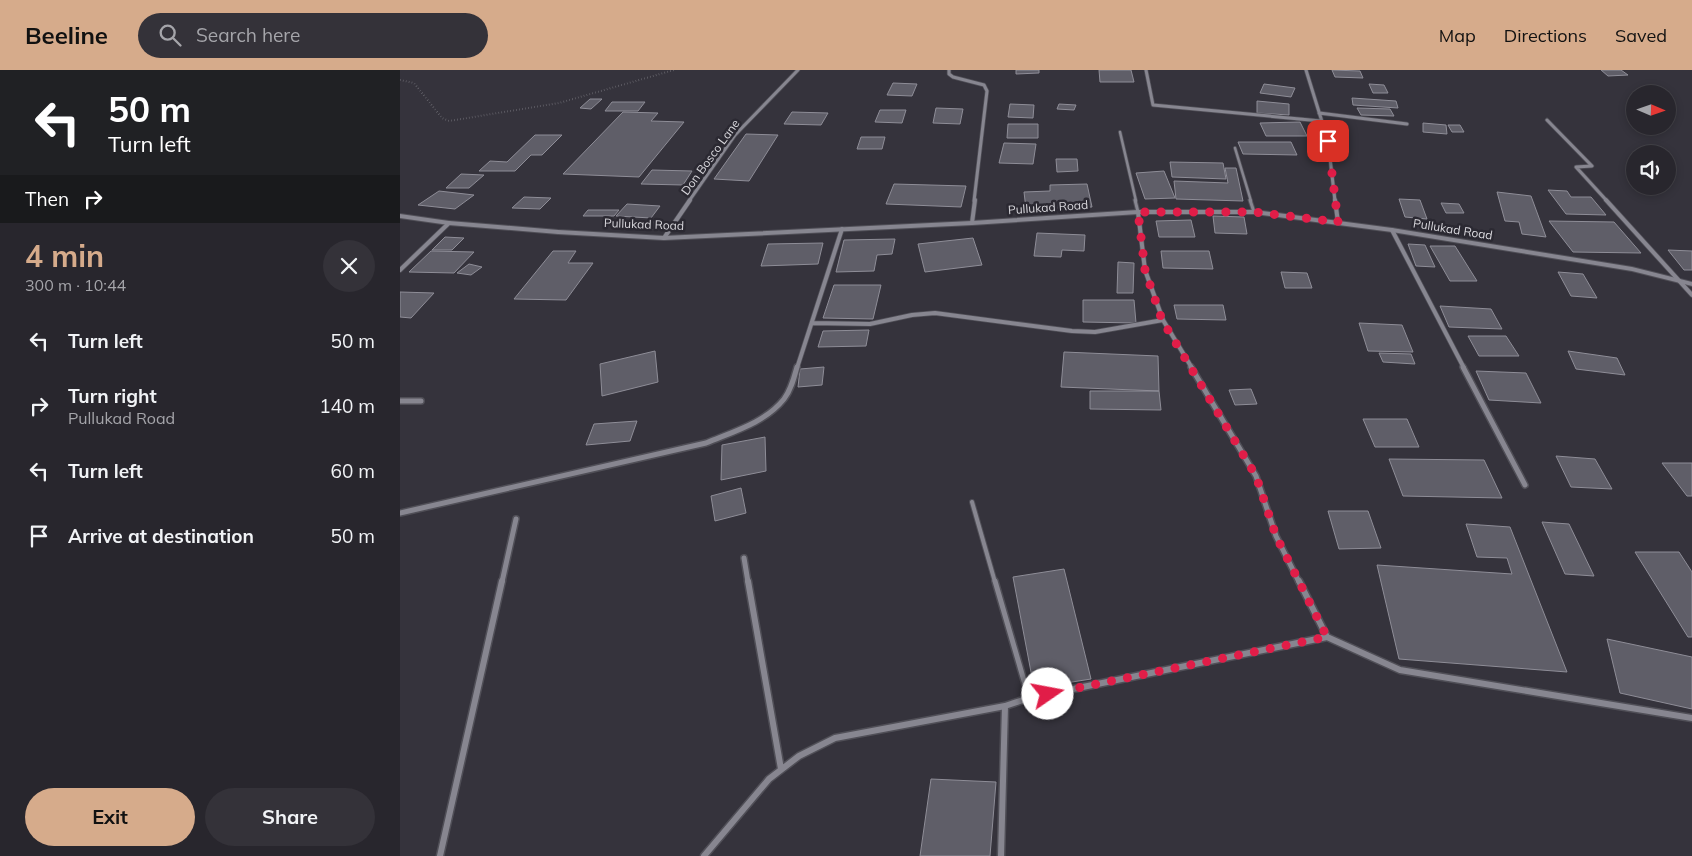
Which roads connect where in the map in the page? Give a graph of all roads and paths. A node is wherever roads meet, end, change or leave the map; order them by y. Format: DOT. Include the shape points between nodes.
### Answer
graph roads {
  1 [pos="674,70"];
  2 [pos="798,70"];
  3 [pos="949,70"];
  4 [pos="1146,70"];
  5 [pos="1306,70"];
  6 [pos="400,80"];
  7 [pos="1319,113"];
  8 [pos="1548,120"];
  9 [pos="1321,121"];
  10 [pos="1407,124"];
  11 [pos="1120,132"];
  12 [pos="1235,148"];
  13 [pos="1138,212"];
  14 [pos="1254,212"];
  15 [pos="400,216"];
  16 [pos="1338,222"];
  17 [pos="449,223"];
  18 [pos="972,223"];
  19 [pos="842,229"];
  20 [pos="1392,230"];
  21 [pos="664,238"];
  22 [pos="400,270"];
  23 [pos="1678,280"];
  24 [pos="1692,284"];
  25 [pos="1692,295"];
  26 [pos="1162,320"];
  27 [pos="812,324"];
  28 [pos="400,401"];
  29 [pos="421,401"];
  30 [pos="1525,485"];
  31 [pos="972,502"];
  32 [pos="400,512"];
  33 [pos="516,519"];
  34 [pos="744,558"];
  35 [pos="1327,637"];
  36 [pos="1029,698"];
  37 [pos="1006,706"];
  38 [pos="1692,718"];
  39 [pos="781,769"];
  40 [pos="440,856"];
  41 [pos="704,856"];
  42 [pos="1001,856"];
  1 -- 6 [label="path" via="559,103 449,121 442,118 414,83"];
  2 -- 21 [label="street, Don Bosco Lane" via="735,135"];
  3 -- 18 [label="street" via="953,78 977,82 988,90"];
  4 -- 9 [label="street" via="1152,105"];
  5 -- 7 [label="street"];
  7 -- 9 [label="street"];
  7 -- 10 [label="street"];
  8 -- 23 [label="street" via="1592,166 1576,167"];
  9 -- 16 [label="street" via="1328,141"];
  11 -- 13 [label="lane"];
  12 -- 14 [label="lane"];
  13 -- 14 [label="street, Pullukad Road"];
  13 -- 18 [label="street, Pullukad Road"];
  13 -- 26 [label="street" via="1145,270"];
  14 -- 16 [label="street, Pullukad Road"];
  15 -- 17 [label="street, Pullukad Road"];
  16 -- 20 [label="street, Pullukad Road"];
  17 -- 21 [label="street, Pullukad Road"];
  17 -- 22 [label="street"];
  18 -- 19 [label="street, Pullukad Road"];
  19 -- 21 [label="street, Pullukad Road"];
  19 -- 27 [label="street"];
  20 -- 23 [label="street, Pullukad Road"];
  20 -- 30 [label="street"];
  23 -- 24 [label="street, Pullukad Road"];
  23 -- 25 [label="street"];
  26 -- 27 [label="street" via="1095,332 934,313 870,324"];
  26 -- 35 [label="street" via="1256,476 1276,536"];
  27 -- 32 [label="street" via="791,386 780,404 726,435"];
  28 -- 29 [label="street"];
  31 -- 36 [label="lane"];
  33 -- 40 [label="street"];
  34 -- 39 [label="street"];
  35 -- 36 [label="street"];
  35 -- 38 [label="street" via="1400,670"];
  36 -- 37 [label="street"];
  37 -- 39 [label="street" via="835,738"];
  37 -- 42 [label="street"];
  39 -- 41 [label="street"];
}
